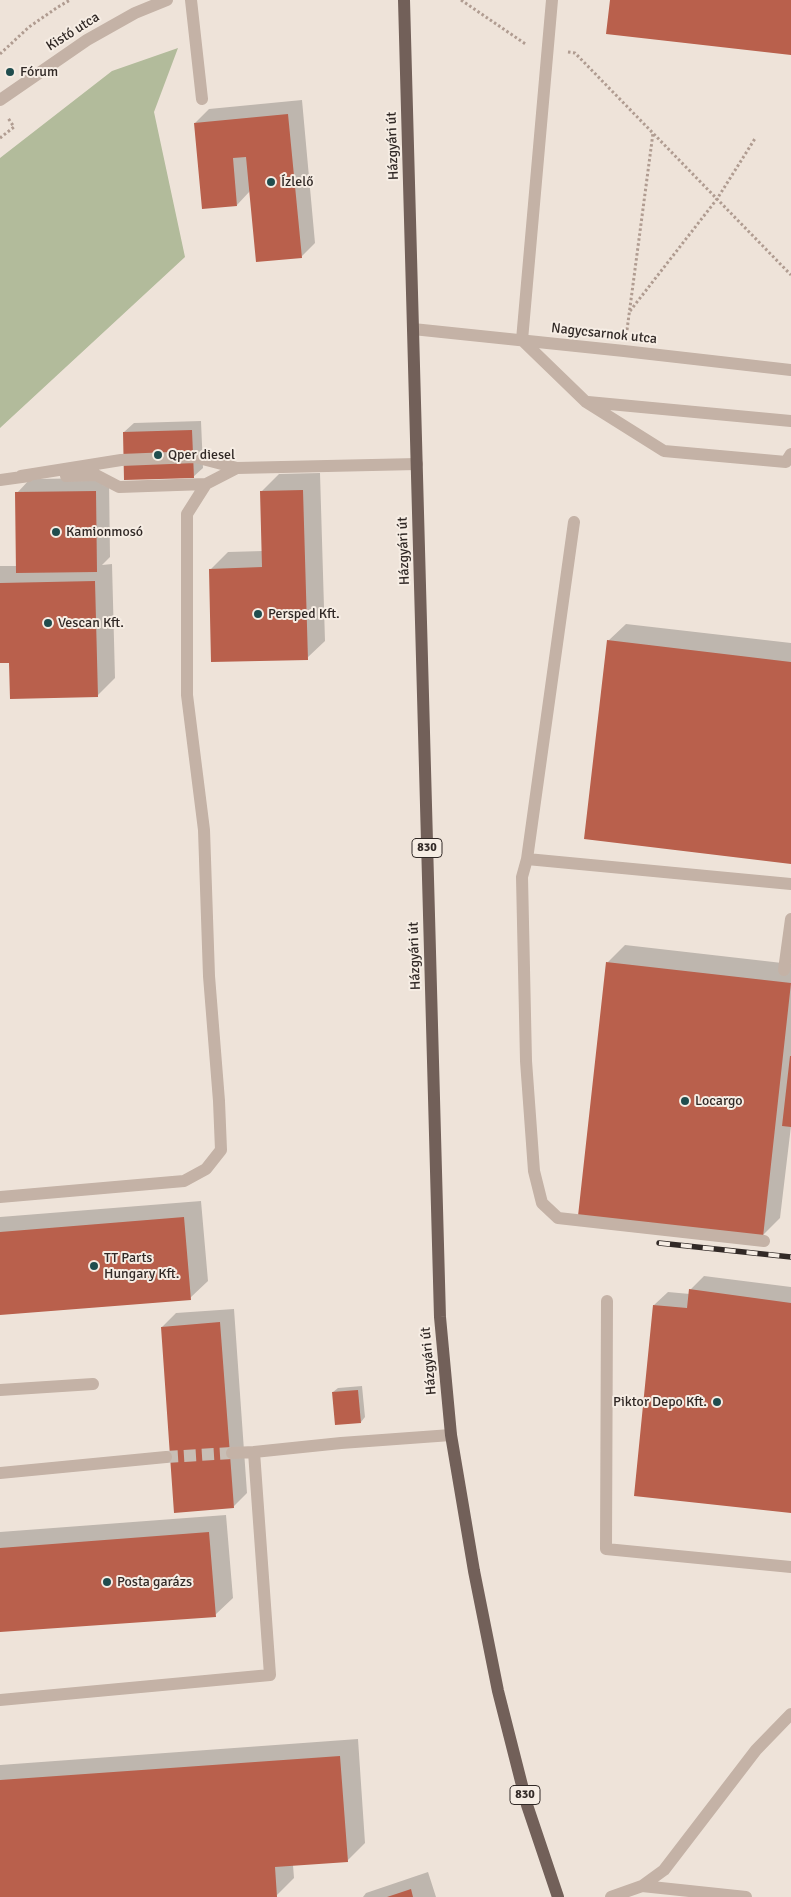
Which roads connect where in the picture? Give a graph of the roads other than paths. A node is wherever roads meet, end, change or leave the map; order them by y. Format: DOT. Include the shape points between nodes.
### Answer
graph roads {
  1 [pos="167,0"];
  2 [pos="192,0"];
  3 [pos="404,0"];
  4 [pos="552,0"];
  5 [pos="202,99"];
  6 [pos="0,100"];
  7 [pos="413,329"];
  8 [pos="522,340"];
  9 [pos="791,370"];
  10 [pos="586,402"];
  11 [pos="791,421"];
  12 [pos="791,454"];
  13 [pos="417,464"];
  14 [pos="237,468"];
  15 [pos="21,476"];
  16 [pos="0,480"];
  17 [pos="206,484"];
  18 [pos="574,522"];
  19 [pos="527,859"];
  20 [pos="791,884"];
  21 [pos="791,919"];
  22 [pos="784,970"];
  23 [pos="0,1197"];
  24 [pos="764,1241"];
  25 [pos="607,1300"];
  26 [pos="93,1384"];
  27 [pos="0,1390"];
  28 [pos="451,1435"];
  29 [pos="254,1452"];
  30 [pos="232,1453"];
  31 [pos="166,1457"];
  32 [pos="0,1473"];
  33 [pos="791,1567"];
  34 [pos="0,1700"];
  35 [pos="791,1714"];
  36 [pos="642,1886"];
  37 [pos="558,1897"];
  38 [pos="611,1897"];
  39 [pos="746,1897"];
  1 -- 6 [label="street, Kistó utca" via="135,13 87,40"];
  2 -- 5 [label="street"];
  3 -- 7 [label="main road, Házgyári út / 830"];
  4 -- 8 [label="street"];
  7 -- 8 [label="street, Nagycsarnok utca"];
  7 -- 13 [label="main road, Házgyári út / 830"];
  8 -- 9 [label="street, Nagycsarnok utca"];
  8 -- 10 [label="street"];
  10 -- 11 [label="street"];
  10 -- 12 [label="street" via="664,451 786,462"];
  13 -- 14 [label="street"];
  13 -- 28 [label="main road, Házgyári út / 830" via="440,1317"];
  14 -- 15 [label="street" via="195,458 121,460"];
  14 -- 17 [label="street"];
  15 -- 16 [label="street"];
  15 -- 17 [label="street" via="96,475 119,487"];
  17 -- 23 [label="street" via="186,514 187,695 204,830 209,976 221,1150 206,1169 184,1180"];
  18 -- 19 [label="street"];
  19 -- 20 [label="street"];
  19 -- 24 [label="street" via="522,877 526,1061 534,1171 542,1203 558,1218"];
  21 -- 22 [label="street"];
  25 -- 33 [label="street" via="606,1550"];
  26 -- 27 [label="street"];
  28 -- 29 [label="street"];
  28 -- 37 [label="main road, Házgyári út / 830" via="498,1691 527,1805"];
  29 -- 30 [label="street"];
  29 -- 34 [label="street" via="270,1676"];
  31 -- 32 [label="street"];
  35 -- 36 [label="street" via="756,1750 664,1870"];
  36 -- 38 [label="street"];
  36 -- 39 [label="street"];
}
